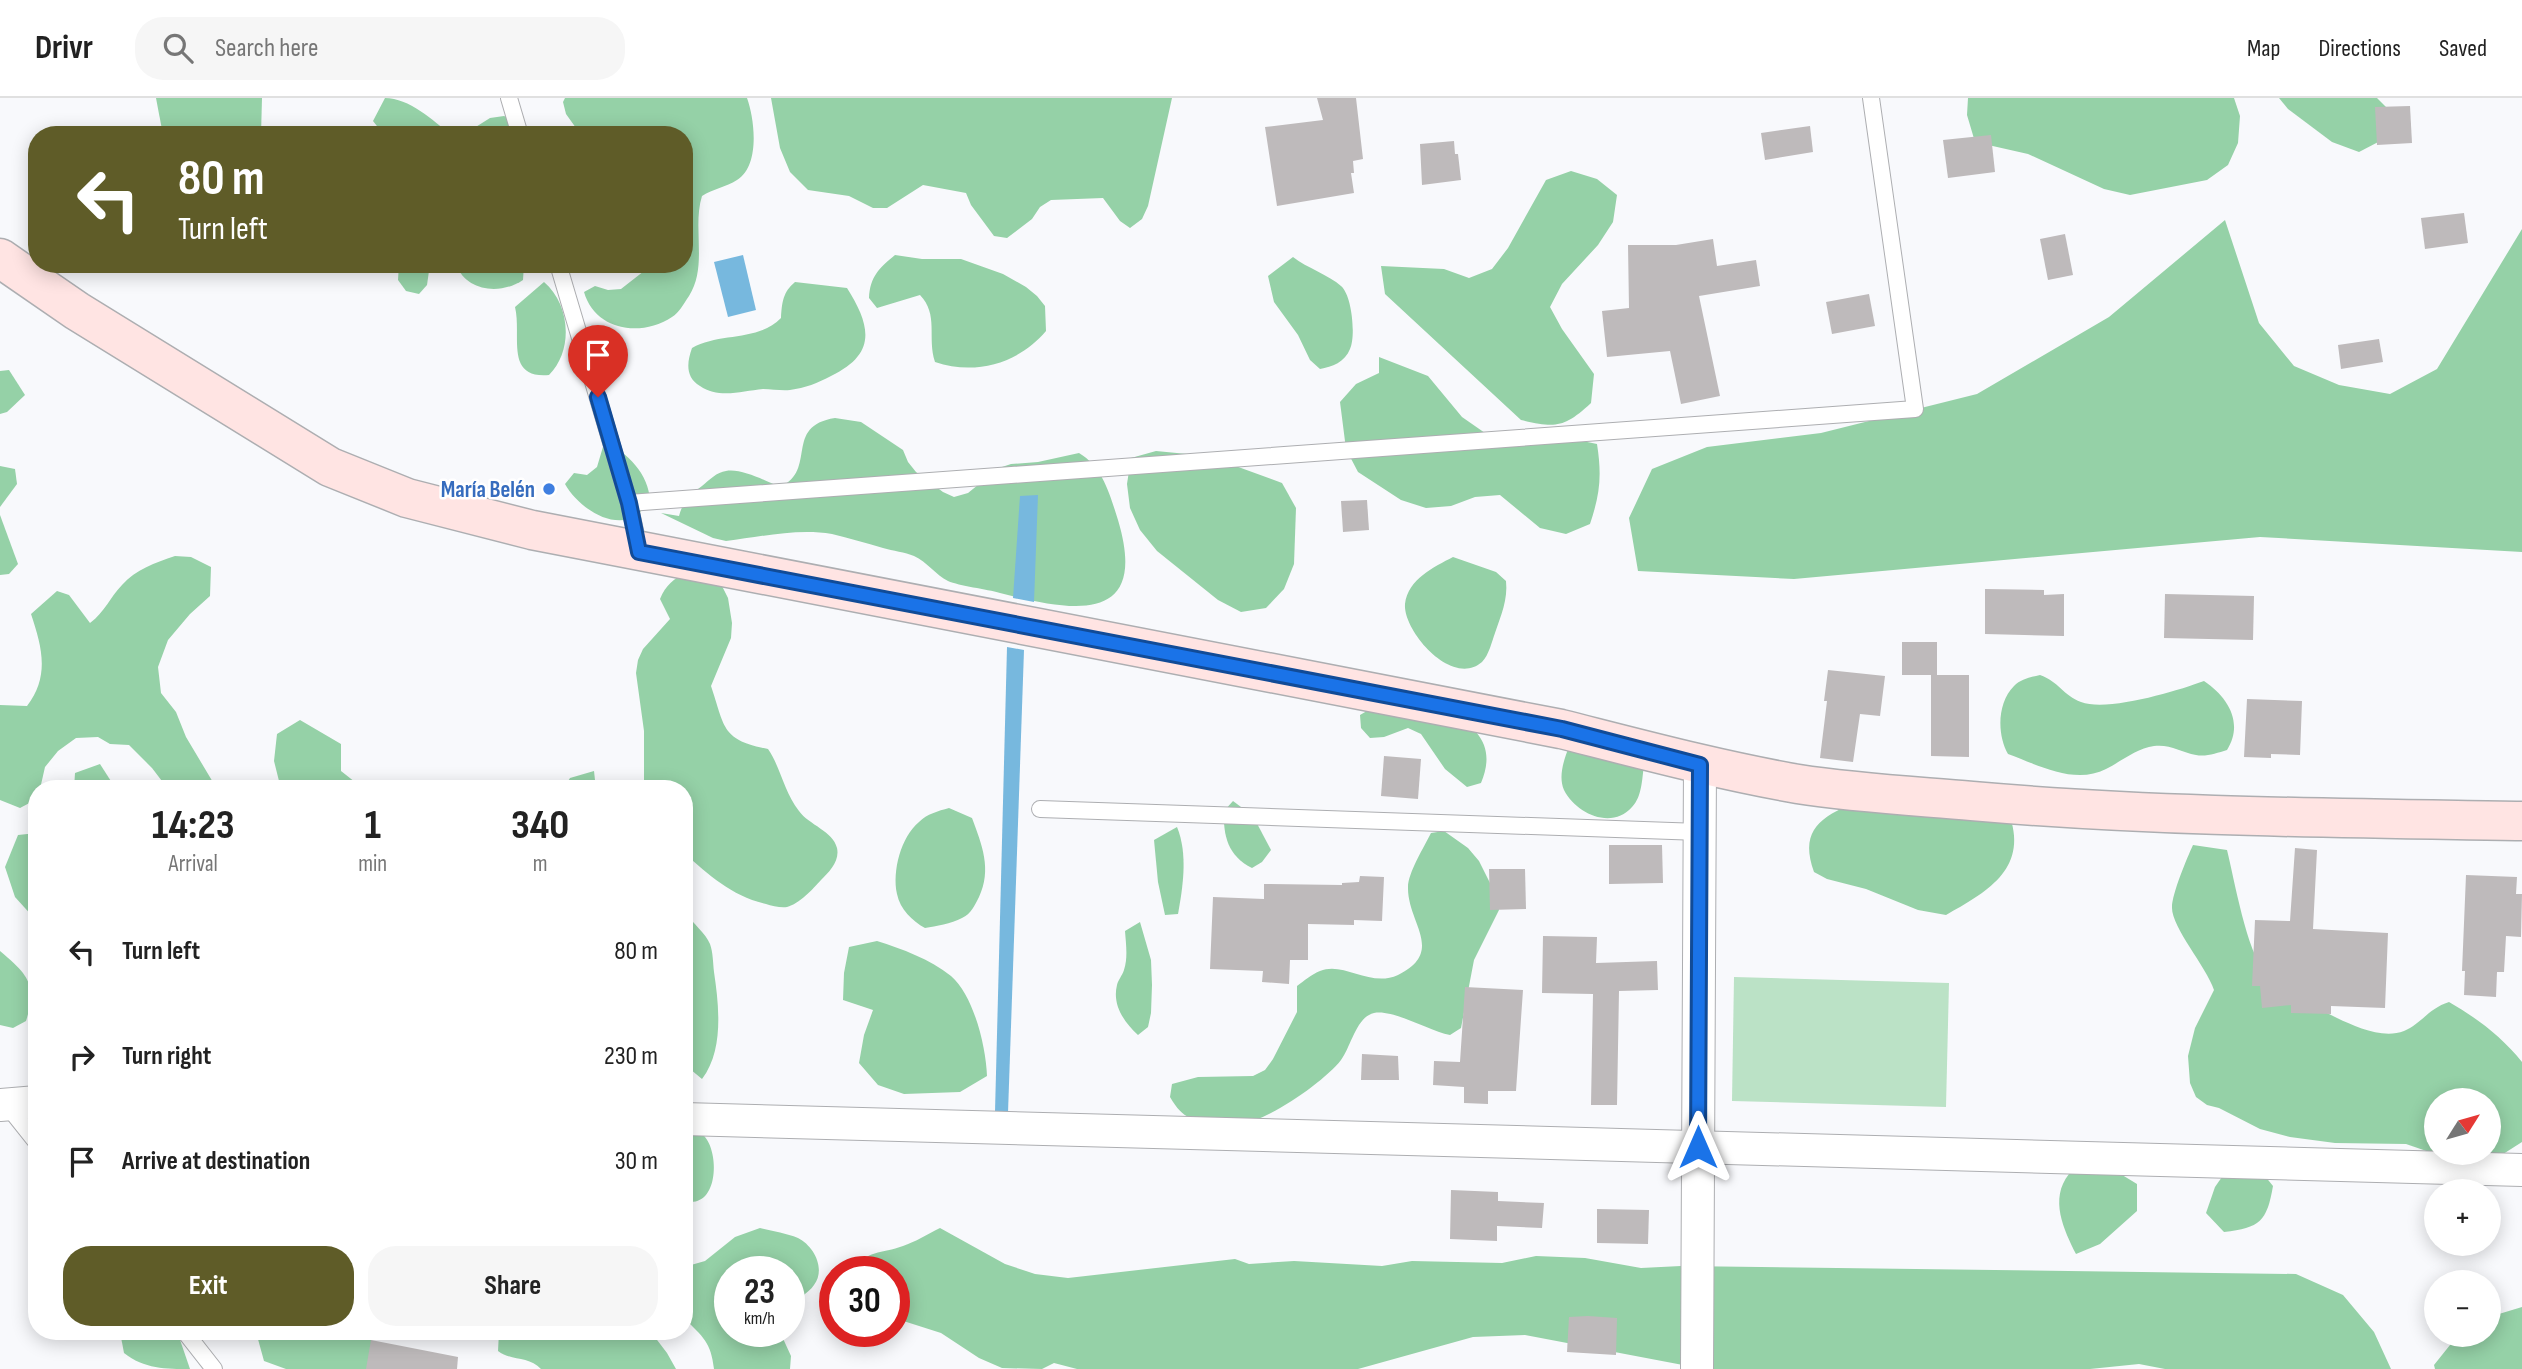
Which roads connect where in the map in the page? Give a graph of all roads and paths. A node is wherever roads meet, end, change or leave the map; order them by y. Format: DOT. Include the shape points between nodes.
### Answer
graph roads {
  1 [pos="509,98"];
  2 [pos="1871,98"];
  3 [pos="517,126"];
  4 [pos="0,258"];
  5 [pos="561,273"];
  6 [pos="629,503"];
  7 [pos="639,552"];
  8 [pos="1700,765"];
  9 [pos="1040,809"];
  10 [pos="2522,821"];
  11 [pos="1700,832"];
  12 [pos="11,1102"];
  13 [pos="693,1119"];
  14 [pos="28,1129"];
  15 [pos="1698,1147"];
  16 [pos="2522,1170"];
  17 [pos="191,1340"];
  18 [pos="214,1369"];
  19 [pos="1697,1369"];
  1 -- 3 [label="lane"];
  2 -- 6 [label="lane" via="1915,409"];
  4 -- 7 [label="street" via="77,311 330,467 407,498 470,516"];
  5 -- 6 [label="lane"];
  6 -- 7 [label="lane"];
  7 -- 8 [label="street" via="1562,729"];
  8 -- 10 [label="street" via="1800,784 2059,808"];
  8 -- 11 [label="street"];
  9 -- 11 [label="lane"];
  11 -- 15 [label="street"];
  12 -- 14 [label="lane"];
  13 -- 15 [label="street"];
  15 -- 16 [label="street"];
  15 -- 19 [label="street"];
  17 -- 18 [label="lane"];
}
